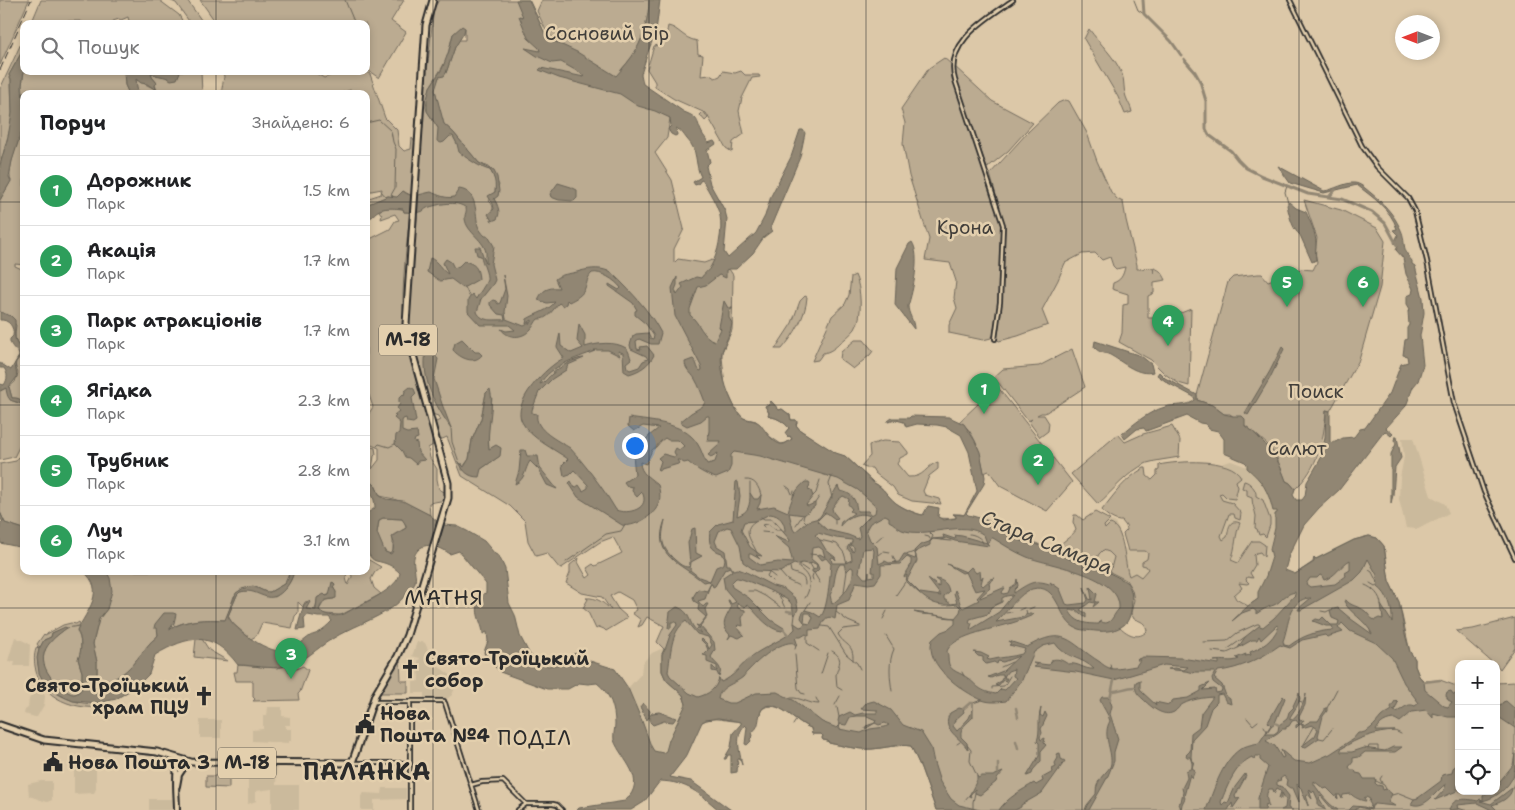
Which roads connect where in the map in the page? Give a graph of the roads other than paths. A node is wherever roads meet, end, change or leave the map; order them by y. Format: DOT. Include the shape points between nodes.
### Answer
graph roads {
  1 [pos="433,0"];
  2 [pos="1013,0"];
  3 [pos="1290,0"];
  4 [pos="995,339"];
  5 [pos="1515,558"];
  6 [pos="410,702"];
  7 [pos="372,703"];
  8 [pos="0,725"];
  9 [pos="168,755"];
  10 [pos="183,760"];
  11 [pos="197,762"];
  12 [pos="350,763"];
  13 [pos="410,763"];
  14 [pos="177,770"];
  15 [pos="472,785"];
  16 [pos="177,786"];
  17 [pos="526,804"];
  18 [pos="178,810"];
  19 [pos="410,810"];
  20 [pos="478,810"];
  21 [pos="518,810"];
  22 [pos="562,810"];
  1 -- 7 [label="highway, М-18" via="426,25 406,324 448,483 448,498 404,642"];
  2 -- 4 [label="street" via="973,30 959,47 952,72 1003,225"];
  3 -- 5 [label="street" via="1362,146 1412,204 1419,223 1454,403 1484,492"];
  6 -- 7 [label="street"];
  6 -- 13 [label="street"];
  6 -- 15 [label="street" via="445,702"];
  7 -- 12 [label="highway, М-18"];
  8 -- 9 [label="highway, М-18" via="44,740"];
  9 -- 10 [label="highway, М-18"];
  9 -- 14 [label="main road"];
  10 -- 11 [label="highway, М-18"];
  10 -- 14 [label="main road" via="178,762"];
  10 -- 16 [label="main road" via="185,766 179,774"];
  11 -- 12 [label="highway, М-18"];
  11 -- 16 [label="main road" via="182,770"];
  12 -- 13 [label="street"];
  13 -- 19 [label="street"];
  14 -- 16 [label="main road"];
  15 -- 17 [label="street" via="503,781"];
  15 -- 20 [label="street"];
  16 -- 18 [label="main road"];
  17 -- 21 [label="street"];
  17 -- 22 [label="street" via="553,804"];
}
